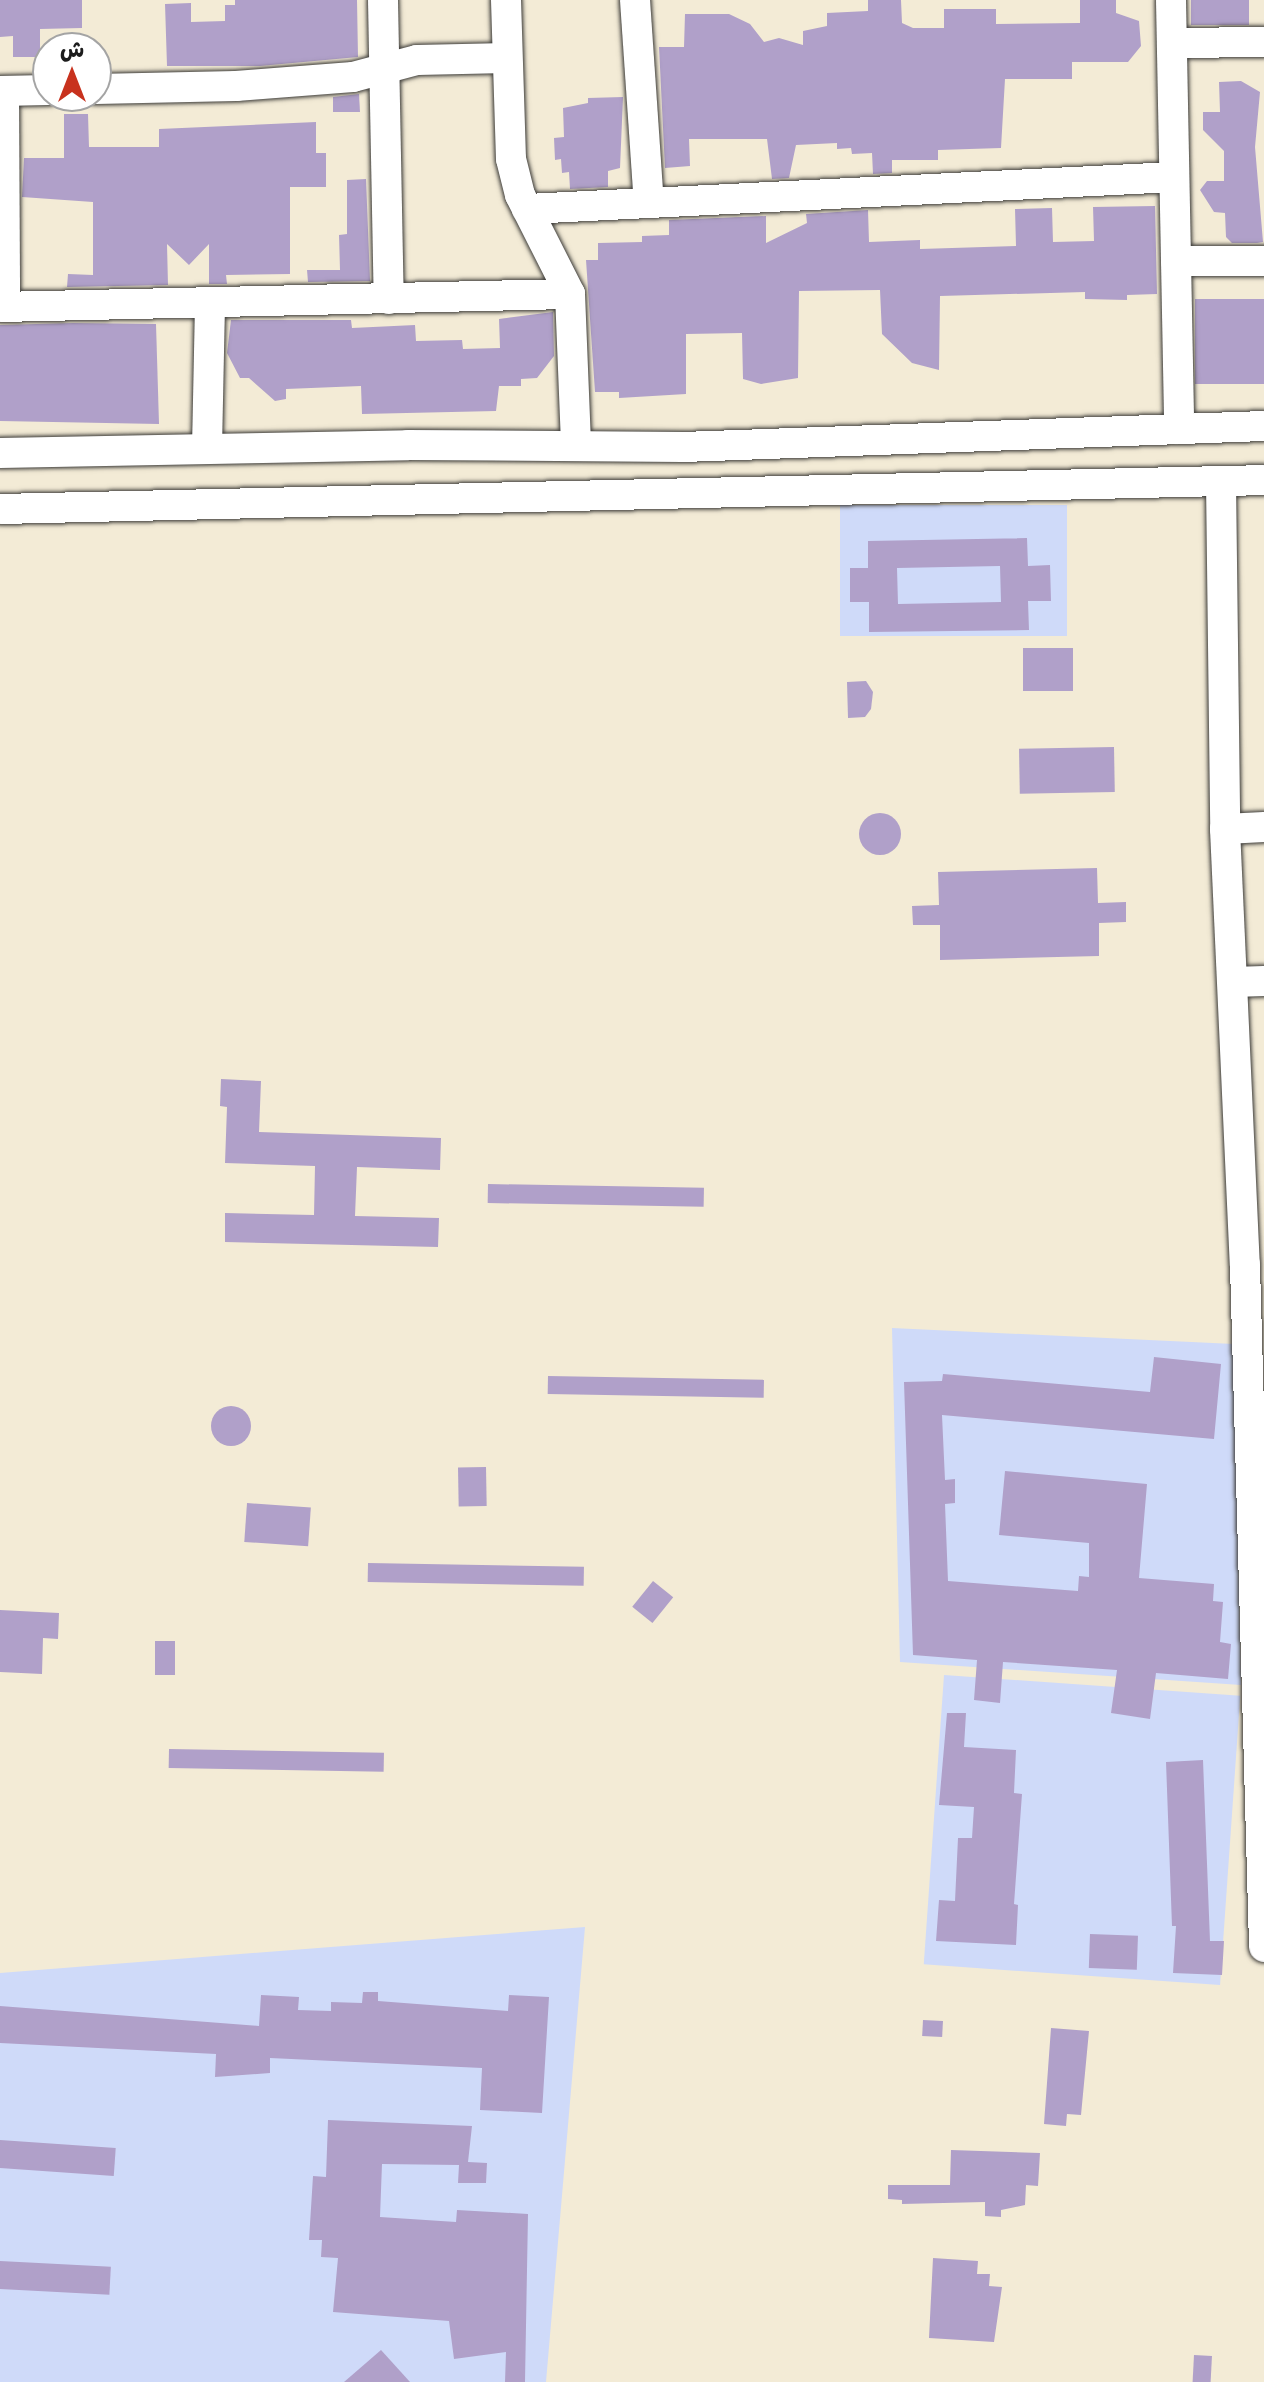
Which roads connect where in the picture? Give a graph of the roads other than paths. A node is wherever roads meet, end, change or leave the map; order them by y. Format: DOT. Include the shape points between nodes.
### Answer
graph roads {
  1 [pos="383,0"];
  2 [pos="506,0"];
  3 [pos="635,0"];
  4 [pos="1171,0"];
  5 [pos="1264,42"];
  6 [pos="1172,43"];
  7 [pos="506,58"];
  8 [pos="384,67"];
  9 [pos="112,88"];
  10 [pos="32,90"];
  11 [pos="2,91"];
  12 [pos="1174,177"];
  13 [pos="649,203"];
  14 [pos="527,209"];
  15 [pos="1176,261"];
  16 [pos="1264,261"];
  17 [pos="570,294"];
  18 [pos="389,299"];
  19 [pos="210,304"];
  20 [pos="3,307"];
  21 [pos="1264,426"];
  22 [pos="1166,430"];
  23 [pos="576,446"];
  24 [pos="207,448"];
  25 [pos="0,453"];
  26 [pos="1264,480"];
  27 [pos="1159,481"];
  28 [pos="1221,481"];
  29 [pos="0,509"];
  30 [pos="1264,827"];
  31 [pos="1225,829"];
  32 [pos="1264,981"];
  33 [pos="1233,982"];
  34 [pos="1254,1264"];
  35 [pos="1255,1434"];
  36 [pos="1261,1732"];
  37 [pos="1264,1884"];
  38 [pos="1264,1947"];
  1 -- 8 [label="street"];
  2 -- 7 [label="street"];
  3 -- 13 [label="street"];
  4 -- 6 [label="street"];
  5 -- 6 [label="street"];
  6 -- 12 [label="street"];
  7 -- 8 [label="street" via="417,60"];
  7 -- 14 [label="street" via="511,159"];
  8 -- 9 [label="street" via="353,77"];
  8 -- 18 [label="street"];
  10 -- 11 [label="street"];
  11 -- 20 [label="street"];
  12 -- 13 [label="street"];
  12 -- 15 [label="street"];
  13 -- 14 [label="street"];
  14 -- 17 [label="street"];
  15 -- 16 [label="street"];
  15 -- 22 [label="street"];
  17 -- 18 [label="street"];
  17 -- 23 [label="street"];
  18 -- 19 [label="street"];
  19 -- 20 [label="street"];
  19 -- 24 [label="street"];
  21 -- 22 [label="street"];
  22 -- 23 [label="street"];
  22 -- 27 [label="street"];
  23 -- 24 [label="street"];
  24 -- 25 [label="street"];
  26 -- 28 [label="street"];
  27 -- 28 [label="street"];
  27 -- 29 [label="street"];
  28 -- 31 [label="street"];
  30 -- 31 [label="street"];
  31 -- 33 [label="street"];
  32 -- 33 [label="street"];
  33 -- 34 [label="street"];
  34 -- 35 [label="street"];
  35 -- 36 [label="street"];
  36 -- 37 [label="street"];
  37 -- 38 [label="street"];
}
